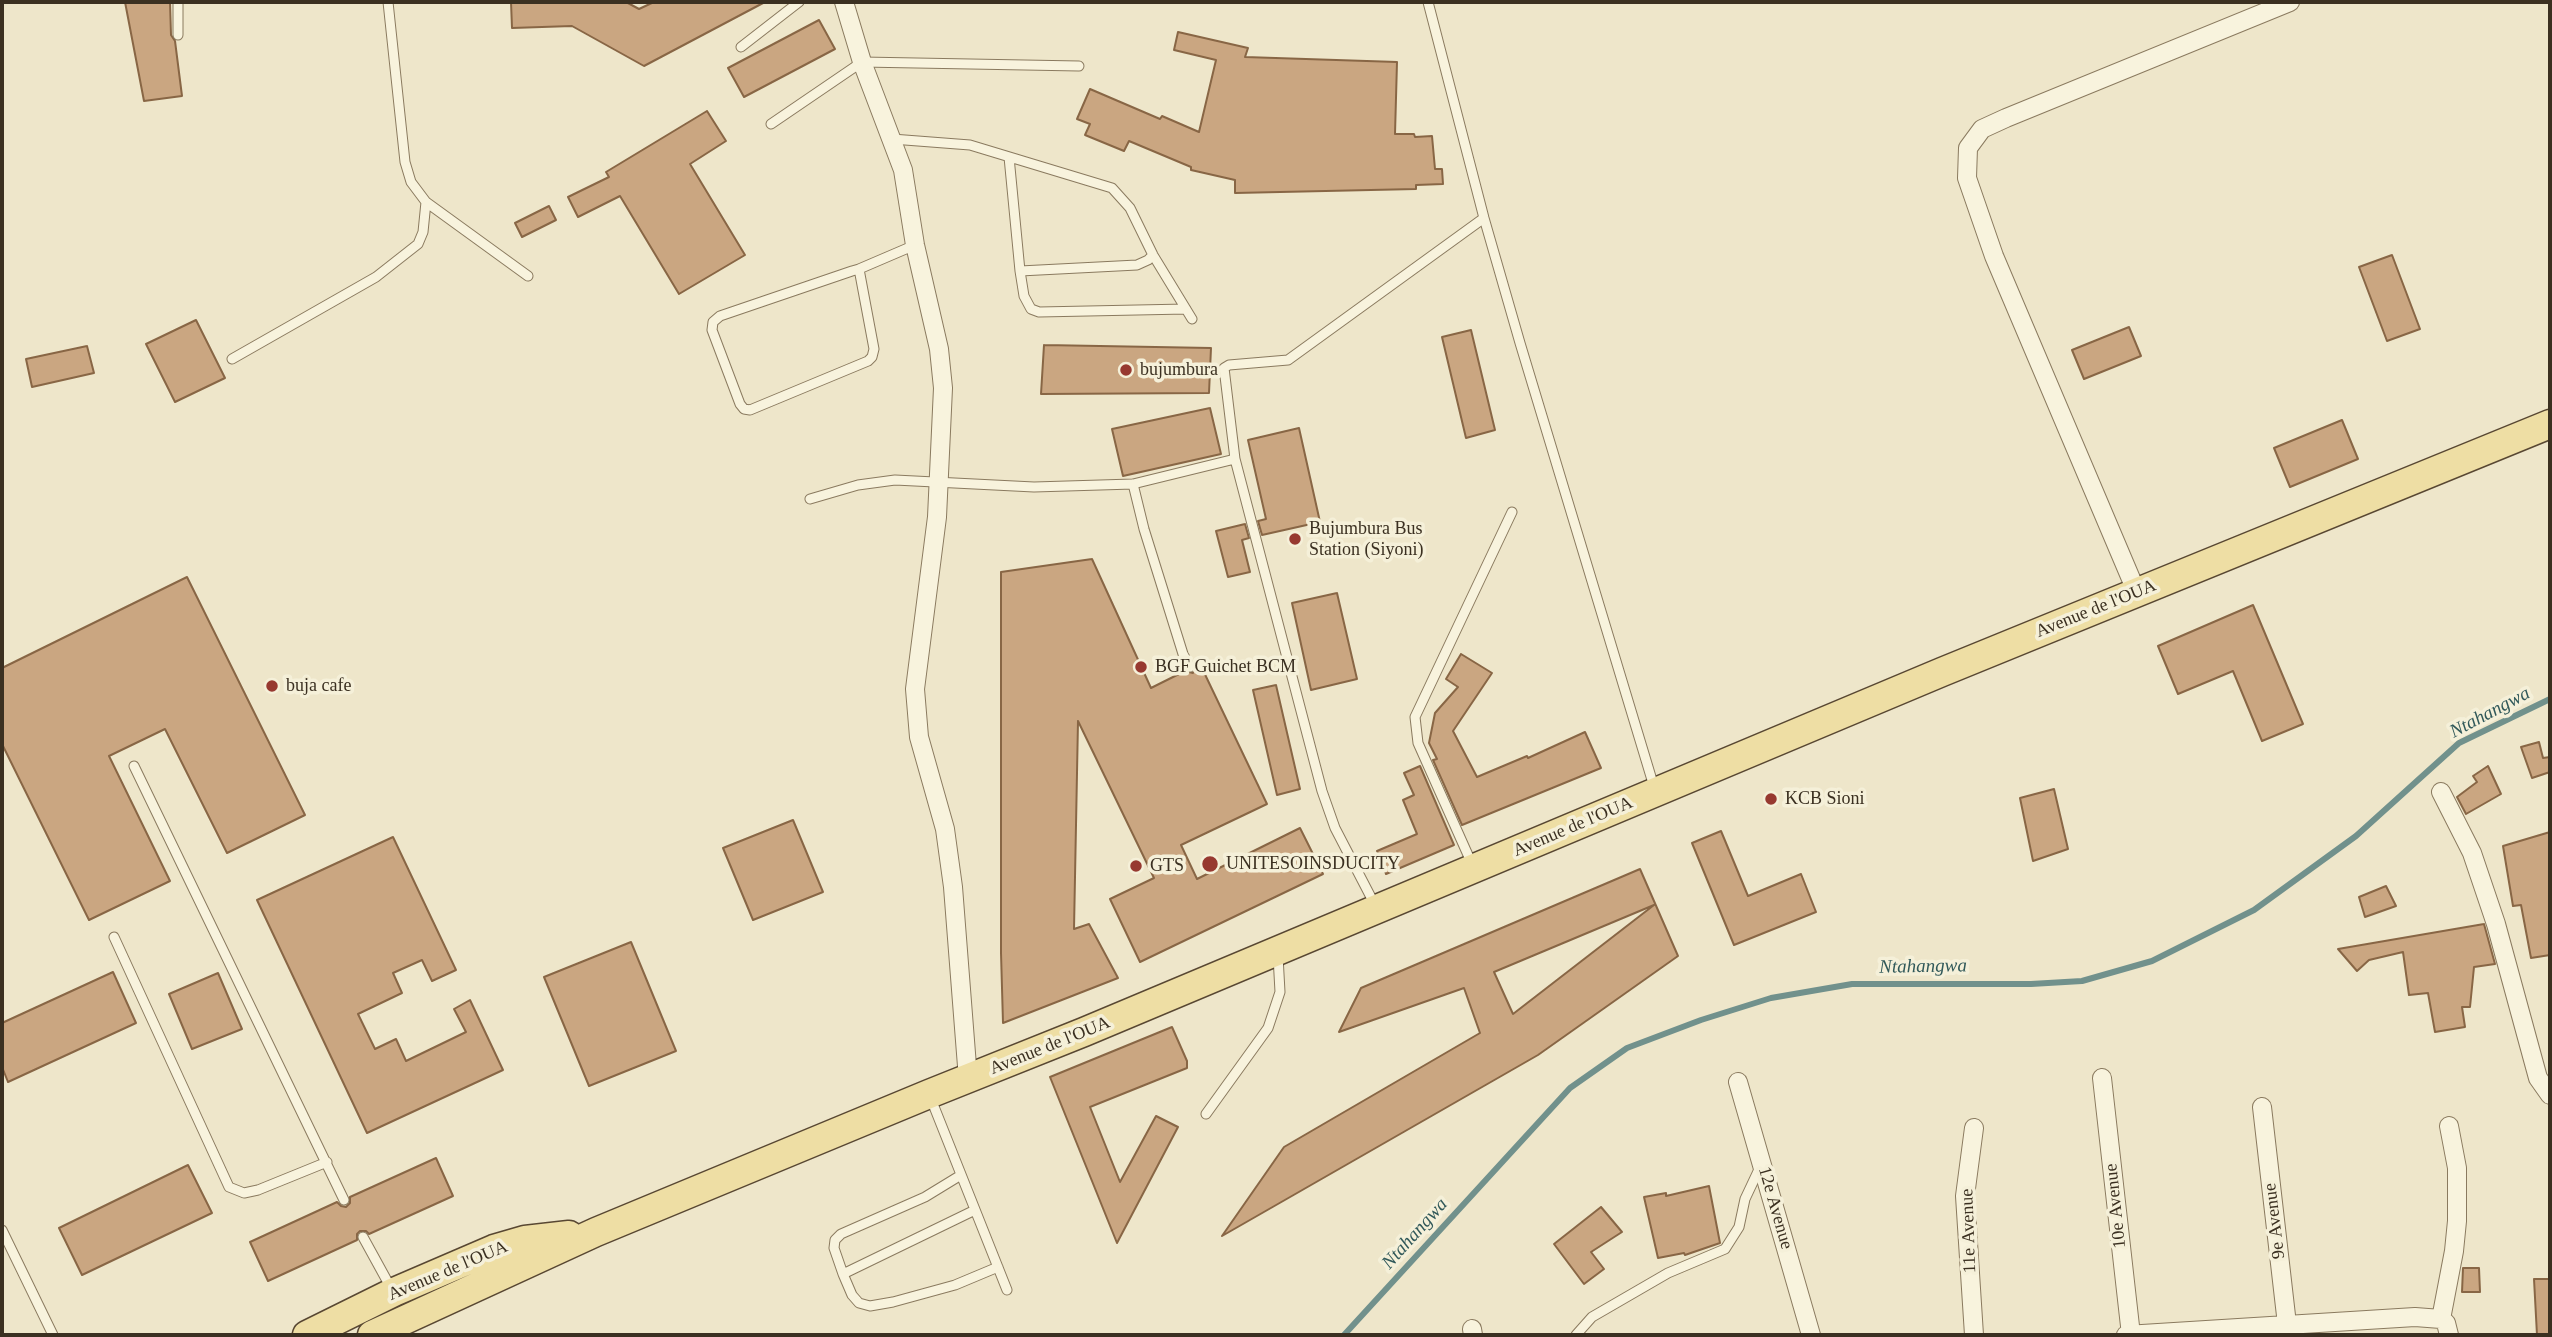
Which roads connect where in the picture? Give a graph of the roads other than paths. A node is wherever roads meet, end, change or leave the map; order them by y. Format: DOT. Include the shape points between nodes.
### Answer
graph roads {
  1 [pos="178,2"];
  2 [pos="388,2"];
  3 [pos="799,2"];
  4 [pos="844,2"];
  5 [pos="1428,2"];
  6 [pos="2290,2"];
  7 [pos="178,35"];
  8 [pos="741,47"];
  9 [pos="862,62"];
  10 [pos="1079,66"];
  11 [pos="771,124"];
  12 [pos="892,139"];
  13 [pos="1009,157"];
  14 [pos="426,202"];
  15 [pos="1484,218"];
  16 [pos="915,245"];
  17 [pos="1153,255"];
  18 [pos="859,269"];
  19 [pos="1020,271"];
  20 [pos="528,276"];
  21 [pos="1186,310"];
  22 [pos="1192,319"];
  23 [pos="232,359"];
  24 [pos="2550,424"];
  25 [pos="1235,459"];
  26 [pos="939,483"];
  27 [pos="1133,484"];
  28 [pos="810,499"];
  29 [pos="1513,512"];
  30 [pos="2137,593"];
  31 [pos="1190,667"];
  32 [pos="134,766"];
  33 [pos="2441,792"];
  34 [pos="1656,793"];
  35 [pos="1474,868"];
  36 [pos="1377,909"];
  37 [pos="114,937"];
  38 [pos="1278,951"];
  39 [pos="2102,1078"];
  40 [pos="968,1079"];
  41 [pos="1738,1082"];
  42 [pos="929,1094"];
  43 [pos="2550,1095"];
  44 [pos="2262,1107"];
  45 [pos="1206,1114"];
  46 [pos="2449,1126"];
  47 [pos="1974,1128"];
  48 [pos="327,1162"];
  49 [pos="1762,1164"];
  50 [pos="961,1175"];
  51 [pos="344,1200"];
  52 [pos="975,1210"];
  53 [pos="2,1230"];
  54 [pos="596,1232"];
  55 [pos="363,1237"];
  56 [pos="998,1266"];
  57 [pos="843,1274"];
  58 [pos="1007,1290"];
  59 [pos="394,1292"];
  60 [pos="410,1317"];
  61 [pos="2288,1329"];
  62 [pos="2446,1330"];
  63 [pos="53,1335"];
  64 [pos="307,1335"];
  65 [pos="372,1335"];
  66 [pos="1576,1335"];
  67 [pos="1811,1335"];
  68 [pos="1974,1335"];
  69 [pos="2129,1335"];
  1 -- 7 [label="lane"];
  2 -- 14 [label="lane" via="405,162 411,182"];
  3 -- 8 [label="lane"];
  4 -- 9 [label="street"];
  5 -- 15 [label="lane"];
  6 -- 30 [label="street" via="2006,118 1982,129 1968,148 1967,178 1994,256"];
  9 -- 10 [label="lane"];
  9 -- 11 [label="lane"];
  9 -- 12 [label="street"];
  12 -- 13 [label="lane" via="970,145"];
  12 -- 16 [label="street"];
  13 -- 17 [label="lane" via="1112,188 1130,208"];
  13 -- 19 [label="lane"];
  14 -- 20 [label="lane"];
  14 -- 23 [label="lane" via="418,243 376,277"];
  15 -- 25 [label="lane" via="1294,357 1224,368"];
  15 -- 34 [label="lane"];
  16 -- 18 [label="lane"];
  16 -- 26 [label="street" via="939,348 943,387"];
  17 -- 19 [label="lane" via="1137,265"];
  17 -- 21 [label="lane"];
  18 -- 18 [label="lane" via="713,322 712,330 744,409 872,357"];
  19 -- 21 [label="lane" via="1027,305 1039,312"];
  21 -- 22 [label="lane"];
  24 -- 30 [label="main road, Avenue de l'OUA"];
  25 -- 27 [label="lane"];
  25 -- 36 [label="lane" via="1322,791 1335,828"];
  26 -- 27 [label="lane" via="1034,487"];
  26 -- 28 [label="lane" via="895,480"];
  26 -- 40 [label="street" via="915,689 919,737 945,829 953,887"];
  27 -- 31 [label="lane"];
  29 -- 35 [label="lane" via="1415,718 1418,743"];
  30 -- 34 [label="main road, Avenue de l'OUA"];
  32 -- 48 [label="lane"];
  33 -- 43 [label="street" via="2472,853 2538,1078"];
  34 -- 35 [label="main road, Avenue de l'OUA"];
  35 -- 36 [label="main road, Avenue de l'OUA"];
  36 -- 38 [label="main road, Avenue de l'OUA"];
  37 -- 48 [label="lane" via="229,1186 244,1193 258,1190"];
  38 -- 40 [label="main road, Avenue de l'OUA"];
  38 -- 45 [label="lane" via="1280,992 1268,1028"];
  39 -- 69 [label="street, 10e Avenue"];
  40 -- 42 [label="main road, Avenue de l'OUA"];
  41 -- 49 [label="street, 12e Avenue"];
  42 -- 50 [label="lane"];
  42 -- 54 [label="main road, Avenue de l'OUA"];
  44 -- 61 [label="street, 9e Avenue"];
  46 -- 62 [label="street" via="2457,1168 2457,1221"];
  47 -- 68 [label="street, 11e Avenue" via="1965,1196"];
  48 -- 51 [label="lane"];
  49 -- 66 [label="lane" via="1745,1199 1739,1227 1724,1249 1646,1285 1592,1317"];
  49 -- 67 [label="street, 12e Avenue"];
  50 -- 52 [label="lane"];
  50 -- 57 [label="lane" via="925,1197 841,1234 834,1248"];
  52 -- 56 [label="lane"];
  52 -- 57 [label="lane"];
  53 -- 63 [label="lane"];
  54 -- 59 [label="main road, Avenue de l'OUA" via="525,1240 494,1249"];
  54 -- 60 [label="main road, Avenue de l'OUA"];
  55 -- 59 [label="lane"];
  56 -- 57 [label="lane" via="955,1285 870,1306 852,1296"];
  56 -- 58 [label="lane"];
  59 -- 60 [label="main road"];
  59 -- 64 [label="main road, Avenue de l'OUA"];
  60 -- 65 [label="main road, Avenue de l'OUA"];
  61 -- 62 [label="street" via="2415,1317"];
  61 -- 69 [label="street"];
}
